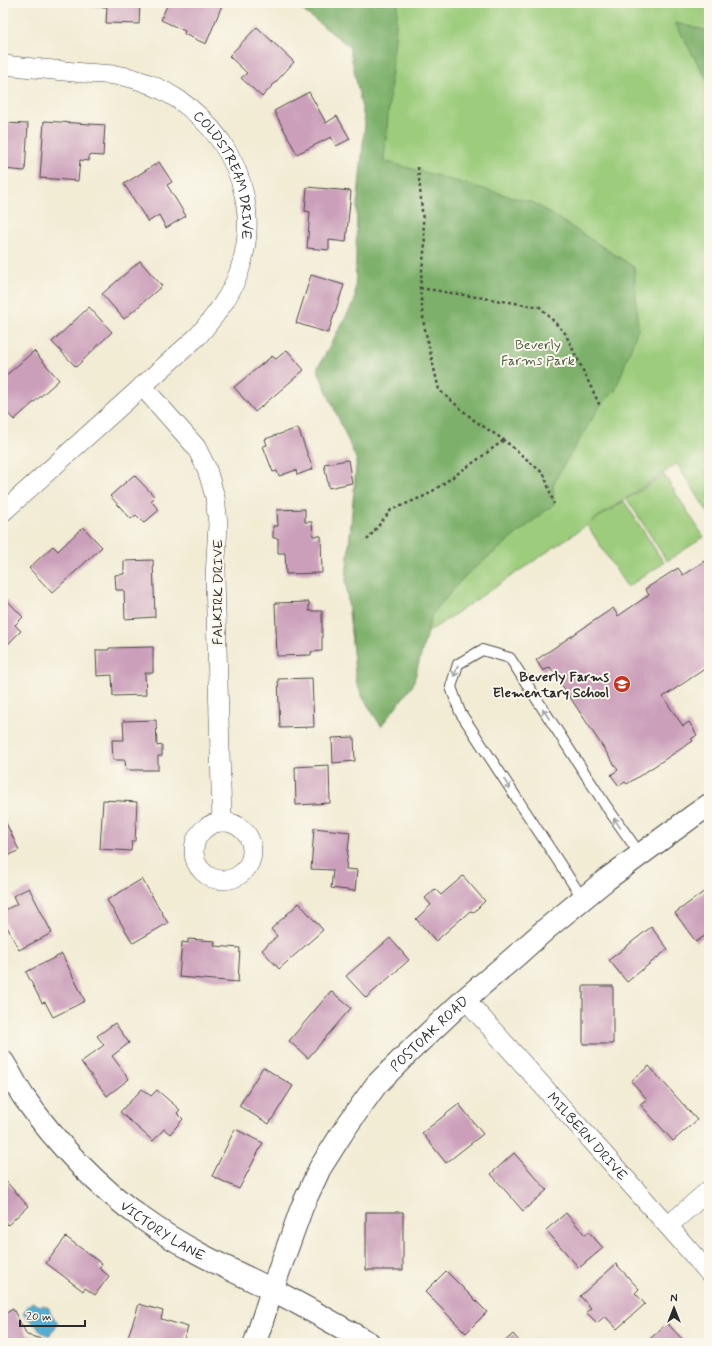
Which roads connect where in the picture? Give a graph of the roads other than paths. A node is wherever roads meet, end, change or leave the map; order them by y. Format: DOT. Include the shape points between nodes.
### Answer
graph roads {
  1 [pos="3,65"];
  2 [pos="142,386"];
  3 [pos="3,512"];
  4 [pos="709,806"];
  5 [pos="222,822"];
  6 [pos="640,854"];
  7 [pos="583,899"];
  8 [pos="465,999"];
  9 [pos="3,1062"];
  10 [pos="709,1190"];
  11 [pos="668,1226"];
  12 [pos="709,1273"];
  13 [pos="272,1290"];
  14 [pos="255,1343"];
  15 [pos="370,1343"];
  1 -- 2 [label="street, COLDSTREAM DRIVE" via="105,74 135,79 161,89 184,103 205,121 223,143 238,170 243,188 247,227 245,246 228,296 198,336"];
  2 -- 3 [label="street, COLDSTREAM DRIVE"];
  2 -- 5 [label="street, FALKIRK DRIVE" via="196,447 207,469 215,497 218,524 215,577"];
  4 -- 6 [label="street, POSTOAK ROAD"];
  6 -- 7 [label="street, POSTOAK ROAD"];
  6 -- 7 [label="lane, one-way" via="510,658 482,650 458,664 450,687 460,712"];
  7 -- 8 [label="street, POSTOAK ROAD"];
  8 -- 11 [label="street, MILBERN DRIVE"];
  8 -- 13 [label="street, POSTOAK ROAD" via="376,1085 346,1127 320,1168 302,1207"];
  9 -- 13 [label="street, VICTORY LANE" via="23,1095 55,1136 83,1167 121,1202 193,1251"];
  10 -- 11 [label="street"];
  11 -- 12 [label="street, MILBERN DRIVE"];
  13 -- 14 [label="street, POSTOAK ROAD"];
  13 -- 15 [label="street, VICTORY LANE"];
}
